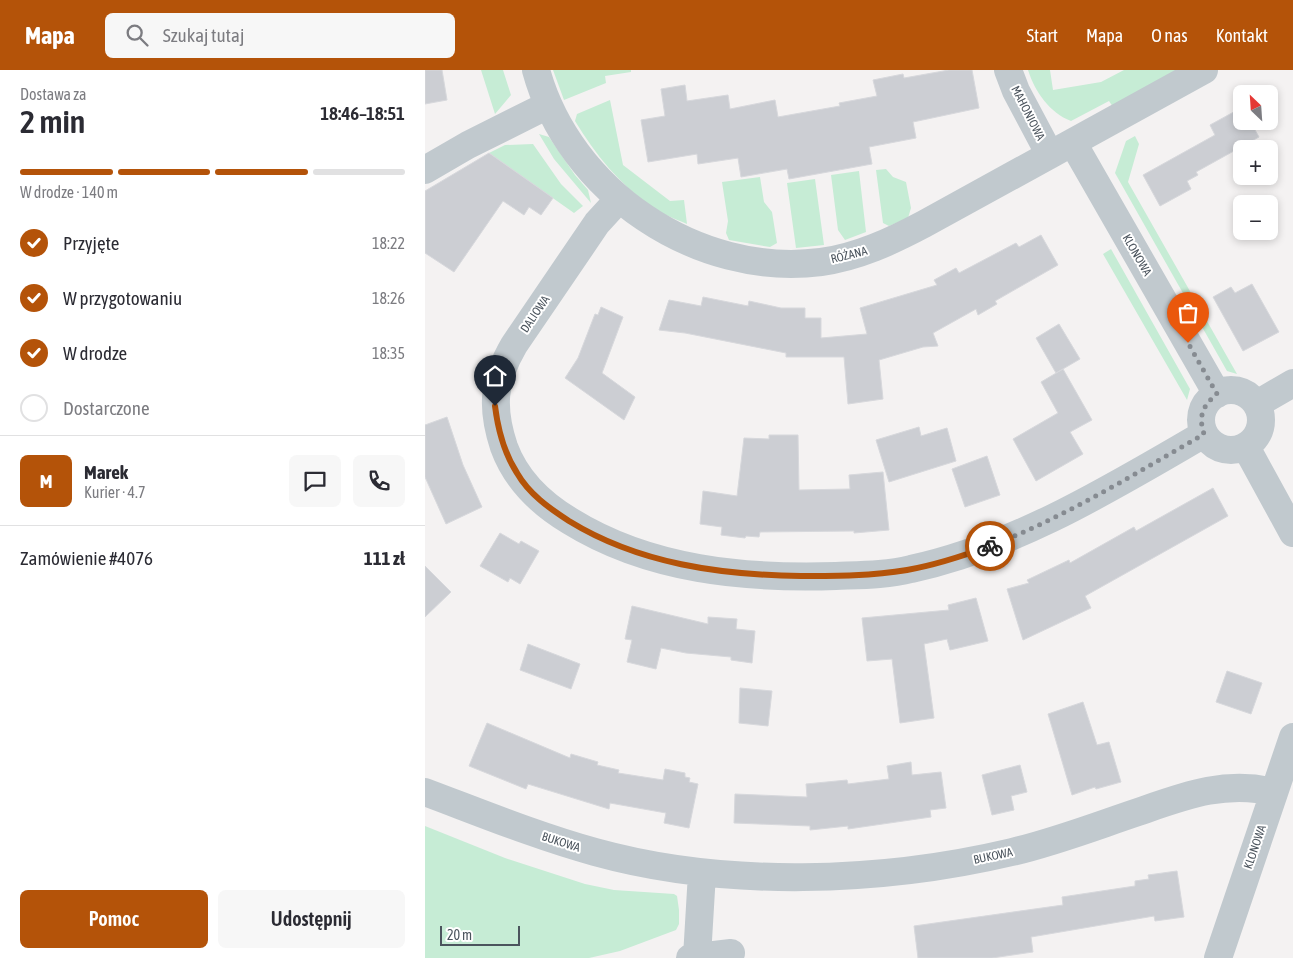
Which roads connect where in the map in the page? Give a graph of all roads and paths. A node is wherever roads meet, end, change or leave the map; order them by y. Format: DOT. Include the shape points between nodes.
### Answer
graph roads {
  1 [pos="536,70"];
  2 [pos="1008,70"];
  3 [pos="1204,70"];
  4 [pos="548,105"];
  5 [pos="1061,149"];
  6 [pos="425,170"];
  7 [pos="619,199"];
  8 [pos="1293,383"];
  9 [pos="1217,394"];
  10 [pos="1257,404"];
  11 [pos="1204,434"];
  12 [pos="1246,447"];
  13 [pos="1293,533"];
  14 [pos="1293,737"];
  15 [pos="425,792"];
  16 [pos="1274,792"];
  17 [pos="702,873"];
  18 [pos="731,953"];
  19 [pos="693,958"];
  20 [pos="1217,958"];
  1 -- 4 [label="street, RÓŻANA"];
  2 -- 5 [label="street, MAHONIOWA" via="1016,91"];
  3 -- 5 [label="street, RÓŻANA"];
  4 -- 6 [label="street"];
  4 -- 7 [label="street, RÓŻANA" via="570,144"];
  5 -- 7 [label="street, RÓŻANA" via="883,244 821,262 752,261 714,251 672,234"];
  5 -- 9 [label="street, KLONOWA"];
  7 -- 11 [label="street, DALIOWA" via="593,228 514,345 497,383 495,406 498,429 507,454 517,474 534,495 553,511 605,541 663,560 720,571 821,576 908,570 961,556 1016,536"];
  8 -- 10 [label="street"];
  9 -- 10 [label="street" via="1228,390 1240,391"];
  9 -- 11 [label="street" via="1203,410 1201,423"];
  10 -- 12 [label="street" via="1261,426"];
  11 -- 12 [label="street" via="1219,448"];
  12 -- 13 [label="street"];
  14 -- 16 [label="street, KLONOWA"];
  15 -- 17 [label="street, BUKOWA" via="596,853"];
  16 -- 17 [label="street, BUKOWA" via="1241,786 1210,790 1039,845 928,868 818,876"];
  16 -- 20 [label="street, KLONOWA"];
  17 -- 19 [label="street"];
  18 -- 19 [label="street"];
}
